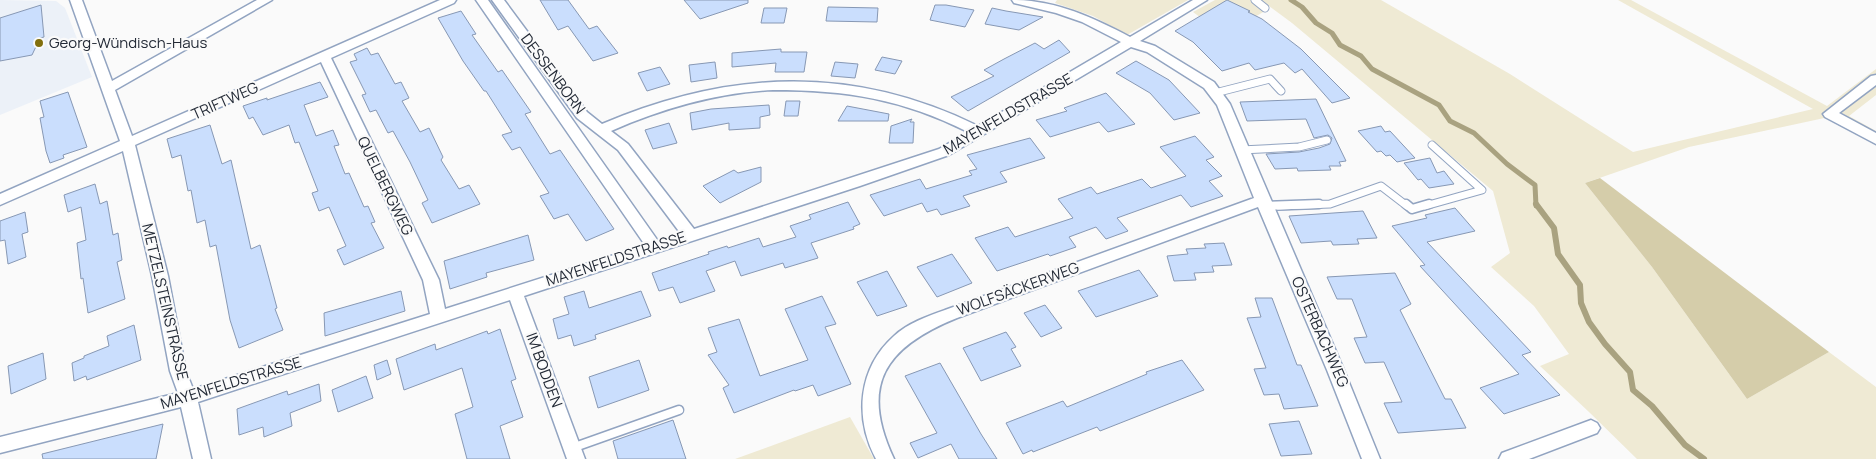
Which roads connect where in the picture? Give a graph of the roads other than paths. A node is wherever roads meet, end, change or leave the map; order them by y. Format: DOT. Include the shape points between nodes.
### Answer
graph roads {
  1 [pos="76,0"];
  2 [pos="266,0"];
  3 [pos="450,0"];
  4 [pos="482,0"];
  5 [pos="498,0"];
  6 [pos="1018,0"];
  7 [pos="1201,0"];
  8 [pos="1255,0"];
  9 [pos="1265,8"];
  10 [pos="1130,42"];
  11 [pos="324,56"];
  12 [pos="1876,79"];
  13 [pos="108,88"];
  14 [pos="1281,91"];
  15 [pos="1215,93"];
  16 [pos="600,130"];
  17 [pos="980,132"];
  18 [pos="1876,139"];
  19 [pos="1327,140"];
  20 [pos="128,144"];
  21 [pos="1432,145"];
  22 [pos="1241,150"];
  23 [pos="0,200"];
  24 [pos="1264,203"];
  25 [pos="690,235"];
  26 [pos="655,248"];
  27 [pos="515,293"];
  28 [pos="439,318"];
  29 [pos="188,398"];
  30 [pos="679,410"];
  31 [pos="1591,428"];
  32 [pos="0,445"];
  33 [pos="574,453"];
  34 [pos="202,459"];
  35 [pos="885,459"];
  36 [pos="1371,459"];
  37 [pos="1508,459"];
  1 -- 13 [label="street, METZELSTEINSTRASSE"];
  2 -- 13 [label="street"];
  3 -- 11 [label="street, TRIFTWEG"];
  4 -- 26 [label="street, DESSENBORN"];
  5 -- 16 [label="street, DESSENBORN" via="582,115"];
  6 -- 10 [label="street, OSTERBACHWEG" via="1086,19"];
  7 -- 10 [label="street, MAYENFELDSTRASSE"];
  8 -- 9 [label="lane"];
  10 -- 15 [label="street, OSTERBACHWEG" via="1158,53 1209,85"];
  10 -- 17 [label="street, MAYENFELDSTRASSE"];
  11 -- 20 [label="street, TRIFTWEG"];
  11 -- 28 [label="street, QUELBERGWEG" via="431,280"];
  12 -- 18 [label="street" via="1830,114"];
  13 -- 20 [label="street, METZELSTEINSTRASSE"];
  14 -- 15 [label="lane" via="1270,79"];
  15 -- 22 [label="street, OSTERBACHWEG" via="1223,104"];
  16 -- 17 [label="street" via="675,102 721,91 776,87 832,88 888,98 938,112"];
  16 -- 25 [label="street, DESSENBORN" via="623,147"];
  17 -- 25 [label="street, MAYENFELDSTRASSE" via="944,152"];
  19 -- 22 [label="lane" via="1299,147"];
  20 -- 23 [label="street, TRIFTWEG"];
  20 -- 29 [label="street, METZELSTEINSTRASSE" via="160,276 178,371"];
  21 -- 24 [label="lane" via="1482,190 1412,209 1381,186 1330,204"];
  22 -- 24 [label="street, OSTERBACHWEG"];
  24 -- 35 [label="street, WOLFSÄCKERWEG" via="951,314 923,325 899,341 883,361 872,384 870,408 873,431"];
  24 -- 36 [label="street, OSTERBACHWEG" via="1321,331"];
  25 -- 26 [label="street, MAYENFELDSTRASSE"];
  26 -- 27 [label="street, MAYENFELDSTRASSE"];
  27 -- 28 [label="street, MAYENFELDSTRASSE"];
  27 -- 33 [label="street, IM BODDEN"];
  28 -- 29 [label="street, MAYENFELDSTRASSE"];
  29 -- 32 [label="street, MAYENFELDSTRASSE"];
  29 -- 34 [label="street, METZELSTEINSTRASSE"];
  30 -- 33 [label="lane, IM BODDEN"];
  31 -- 37 [label="street"];
}
